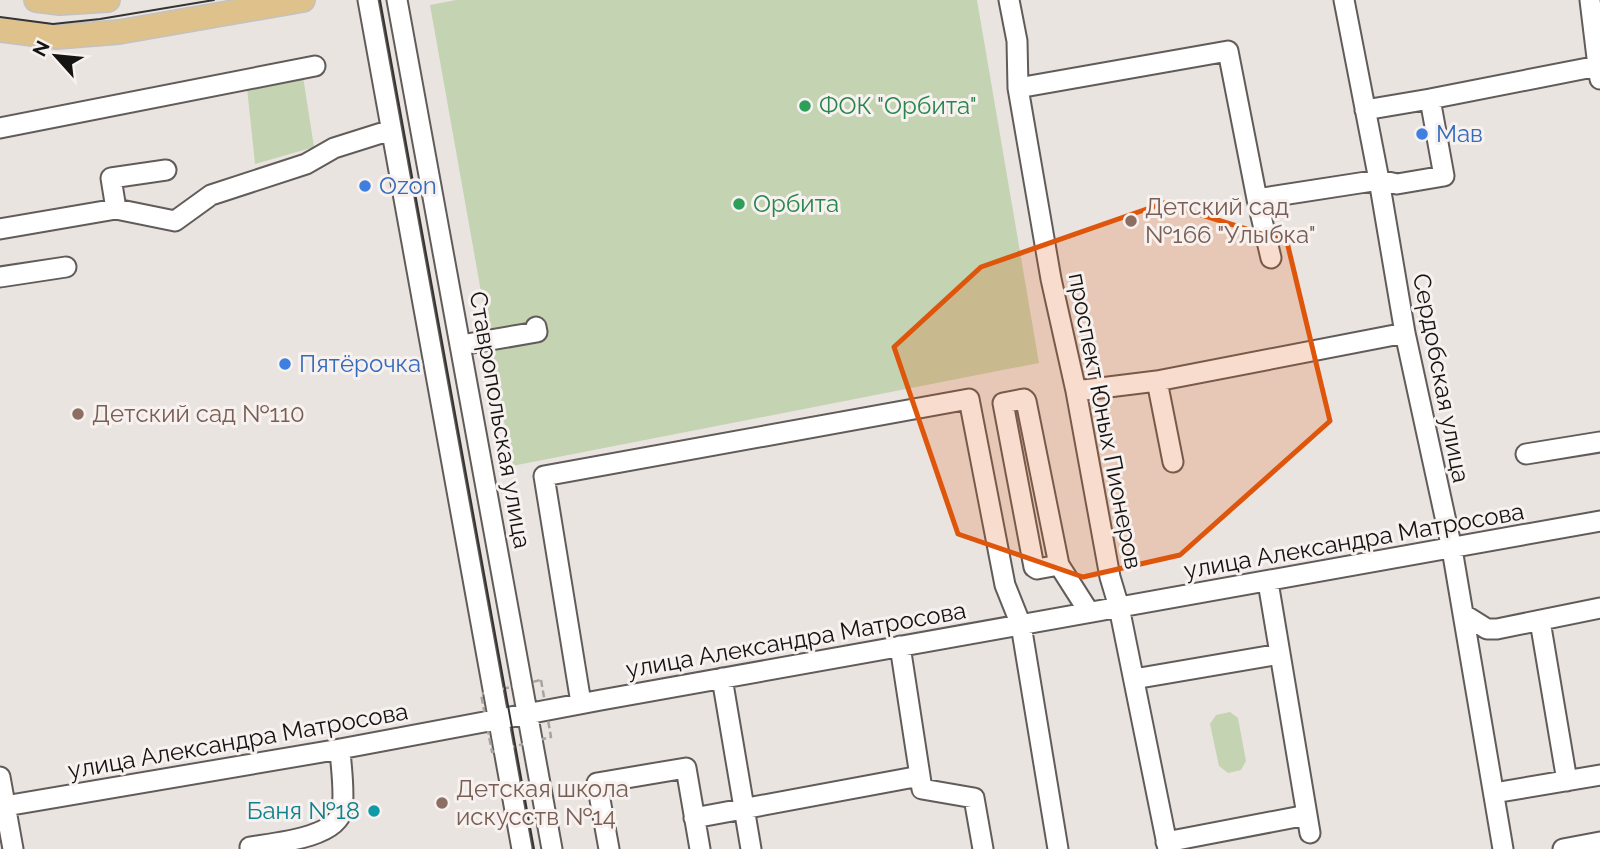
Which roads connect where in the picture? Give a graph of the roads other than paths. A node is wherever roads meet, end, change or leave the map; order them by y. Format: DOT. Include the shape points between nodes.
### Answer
graph roads {
  1 [pos="36,0"];
  2 [pos="108,0"];
  3 [pos="303,0"];
  4 [pos="368,0"];
  5 [pos="397,0"];
  6 [pos="1009,0"];
  7 [pos="1344,0"];
  8 [pos="1590,0"];
  9 [pos="0,30"];
  10 [pos="315,66"];
  11 [pos="1599,73"];
  12 [pos="1018,88"];
  13 [pos="1430,99"];
  14 [pos="1366,110"];
  15 [pos="0,128"];
  16 [pos="391,130"];
  17 [pos="166,170"];
  18 [pos="1380,180"];
  19 [pos="1257,199"];
  20 [pos="116,209"];
  21 [pos="0,229"];
  22 [pos="1271,258"];
  23 [pos="66,267"];
  24 [pos="0,277"];
  25 [pos="536,327"];
  26 [pos="1405,333"];
  27 [pos="461,345"];
  28 [pos="1157,381"];
  29 [pos="1076,391"];
  30 [pos="1600,442"];
  31 [pos="1526,454"];
  32 [pos="1173,462"];
  33 [pos="1600,521"];
  34 [pos="1452,549"];
  35 [pos="1059,565"];
  36 [pos="1268,582"];
  37 [pos="1119,607"];
  38 [pos="1600,608"];
  39 [pos="1089,612"];
  40 [pos="1462,614"];
  41 [pos="1540,621"];
  42 [pos="1021,625"];
  43 [pos="900,646"];
  44 [pos="1280,654"];
  45 [pos="722,678"];
  46 [pos="1134,679"];
  47 [pos="582,703"];
  48 [pos="528,714"];
  49 [pos="500,718"];
  50 [pos="340,749"];
  51 [pos="1600,775"];
  52 [pos="920,776"];
  53 [pos="0,777"];
  54 [pos="1567,781"];
  55 [pos="1494,793"];
  56 [pos="3,806"];
  57 [pos="744,808"];
  58 [pos="694,818"];
  59 [pos="1600,842"];
  60 [pos="1167,845"];
  61 [pos="247,848"];
  62 [pos="13,849"];
  63 [pos="522,849"];
  64 [pos="552,849"];
  65 [pos="608,849"];
  66 [pos="700,849"];
  67 [pos="751,849"];
  68 [pos="983,849"];
  69 [pos="1058,849"];
  70 [pos="1503,849"];
  71 [pos="1563,849"];
  1 -- 2 [label="main road"];
  3 -- 9 [label="main road" via="118,32 57,37"];
  4 -- 16 [label="street"];
  5 -- 27 [label="street, Ставропольская улица"];
  6 -- 12 [label="street, проспект Юных Пионеров" via="1017,41"];
  7 -- 14 [label="street, Сердобская улица"];
  8 -- 11 [label="street"];
  10 -- 15 [label="street"];
  11 -- 13 [label="street"];
  12 -- 19 [label="street" via="1228,51"];
  12 -- 29 [label="street, проспект Юных Пионеров"];
  13 -- 14 [label="street"];
  13 -- 18 [label="street" via="1444,176 1397,184"];
  14 -- 18 [label="street, Сердобская улица"];
  16 -- 20 [label="street" via="211,195 175,221"];
  16 -- 49 [label="street"];
  17 -- 20 [label="street" via="111,178"];
  18 -- 19 [label="street"];
  18 -- 26 [label="street, Сердобская улица"];
  19 -- 22 [label="street"];
  20 -- 21 [label="street"];
  23 -- 24 [label="street"];
  25 -- 27 [label="street" via="537,332"];
  26 -- 28 [label="street"];
  26 -- 34 [label="street, Сердобская улица"];
  27 -- 48 [label="street, Ставропольская улица"];
  28 -- 29 [label="street"];
  28 -- 32 [label="street"];
  29 -- 37 [label="street, проспект Юных Пионеров"];
  30 -- 31 [label="street"];
  33 -- 34 [label="street, улица Александра Матросова"];
  34 -- 36 [label="street, улица Александра Матросова"];
  34 -- 40 [label="street, Сердобская улица"];
  35 -- 35 [label="street" via="1026,401 1003,403 1034,567"];
  35 -- 39 [label="street"];
  36 -- 37 [label="street, улица Александра Матросова"];
  36 -- 44 [label="street"];
  37 -- 39 [label="street, улица Александра Матросова"];
  37 -- 46 [label="street, проспект Юных Пионеров"];
  38 -- 41 [label="street"];
  39 -- 42 [label="street, улица Александра Матросова"];
  40 -- 41 [label="street" via="1487,629"];
  40 -- 55 [label="street, Сердобская улица"];
  41 -- 54 [label="street"];
  42 -- 43 [label="street, улица Александра Матросова"];
  42 -- 47 [label="street" via="1005,585 969,399 955,401 544,475"];
  42 -- 69 [label="street"];
  43 -- 45 [label="street, улица Александра Матросова"];
  43 -- 52 [label="street"];
  44 -- 46 [label="street"];
  44 -- 60 [label="street" via="1308,824"];
  45 -- 47 [label="street, улица Александра Матросова"];
  45 -- 57 [label="street"];
  46 -- 60 [label="street, проспект Юных Пионеров"];
  47 -- 48 [label="street, улица Александра Матросова"];
  48 -- 49 [label="street, улица Александра Матросова"];
  48 -- 64 [label="street, Ставропольская улица"];
  49 -- 50 [label="street, улица Александра Матросова"];
  49 -- 63 [label="street"];
  50 -- 56 [label="street, улица Александра Матросова"];
  50 -- 61 [label="street" via="342,810 335,823 317,834"];
  51 -- 54 [label="street"];
  52 -- 57 [label="street"];
  52 -- 68 [label="street" via="922,789 974,798"];
  53 -- 56 [label="street"];
  54 -- 55 [label="street"];
  55 -- 70 [label="street, Сердобская улица"];
  56 -- 62 [label="street"];
  57 -- 58 [label="street"];
  57 -- 67 [label="street"];
  58 -- 65 [label="street" via="685,768 597,783"];
  58 -- 66 [label="street"];
  59 -- 71 [label="street"];
}
